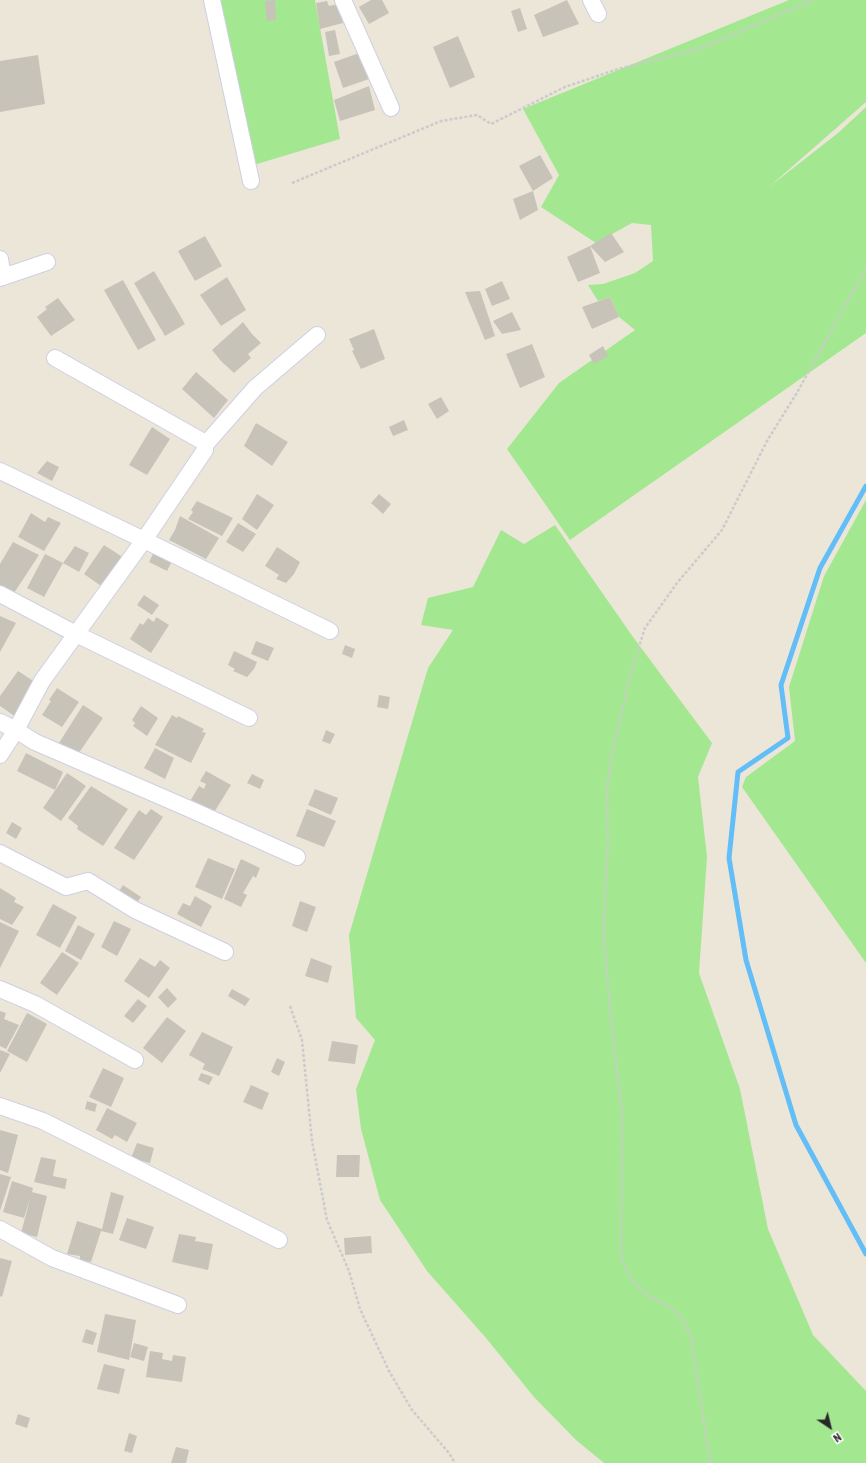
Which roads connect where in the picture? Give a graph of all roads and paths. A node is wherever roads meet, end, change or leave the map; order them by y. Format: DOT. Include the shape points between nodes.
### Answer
graph roads {
  1 [pos="212,0"];
  2 [pos="343,0"];
  3 [pos="813,0"];
  4 [pos="391,108"];
  5 [pos="251,181"];
  6 [pos="292,183"];
  7 [pos="0,259"];
  8 [pos="47,262"];
  9 [pos="866,268"];
  10 [pos="1,277"];
  11 [pos="317,335"];
  12 [pos="55,358"];
  13 [pos="205,445"];
  14 [pos="0,471"];
  15 [pos="144,540"];
  16 [pos="0,594"];
  17 [pos="330,631"];
  18 [pos="76,634"];
  19 [pos="249,718"];
  20 [pos="0,722"];
  21 [pos="16,730"];
  22 [pos="0,755"];
  23 [pos="0,853"];
  24 [pos="298,858"];
  25 [pos="225,952"];
  26 [pos="0,989"];
  27 [pos="290,1006"];
  28 [pos="135,1060"];
  29 [pos="0,1106"];
  30 [pos="0,1229"];
  31 [pos="279,1240"];
  32 [pos="178,1305"];
  33 [pos="455,1463"];
  34 [pos="710,1463"];
  1 -- 5 [label="street"];
  2 -- 4 [label="street"];
  3 -- 6 [label="path" via="698,49 618,69 565,87 491,124 477,115 441,121"];
  7 -- 10 [label="street"];
  8 -- 10 [label="street"];
  9 -- 34 [label="path" via="767,442 722,530 677,583 645,628 633,665 611,758 607,792 608,847 604,941 622,1114 621,1257 640,1289 677,1313 691,1336"];
  11 -- 13 [label="street" via="255,388"];
  12 -- 13 [label="street"];
  13 -- 15 [label="street" via="205,450"];
  14 -- 15 [label="street"];
  15 -- 17 [label="street"];
  15 -- 18 [label="street"];
  16 -- 18 [label="street"];
  18 -- 19 [label="street"];
  18 -- 21 [label="street" via="42,681"];
  20 -- 21 [label="street"];
  21 -- 22 [label="street"];
  21 -- 24 [label="street" via="41,745"];
  23 -- 25 [label="street" via="66,888 88,881 135,910"];
  26 -- 28 [label="street" via="35,1004"];
  27 -- 33 [label="path" via="302,1040 312,1142 328,1220 350,1271 360,1309 389,1371 412,1410"];
  29 -- 31 [label="street" via="43,1121"];
  30 -- 32 [label="street" via="52,1258"];
}
